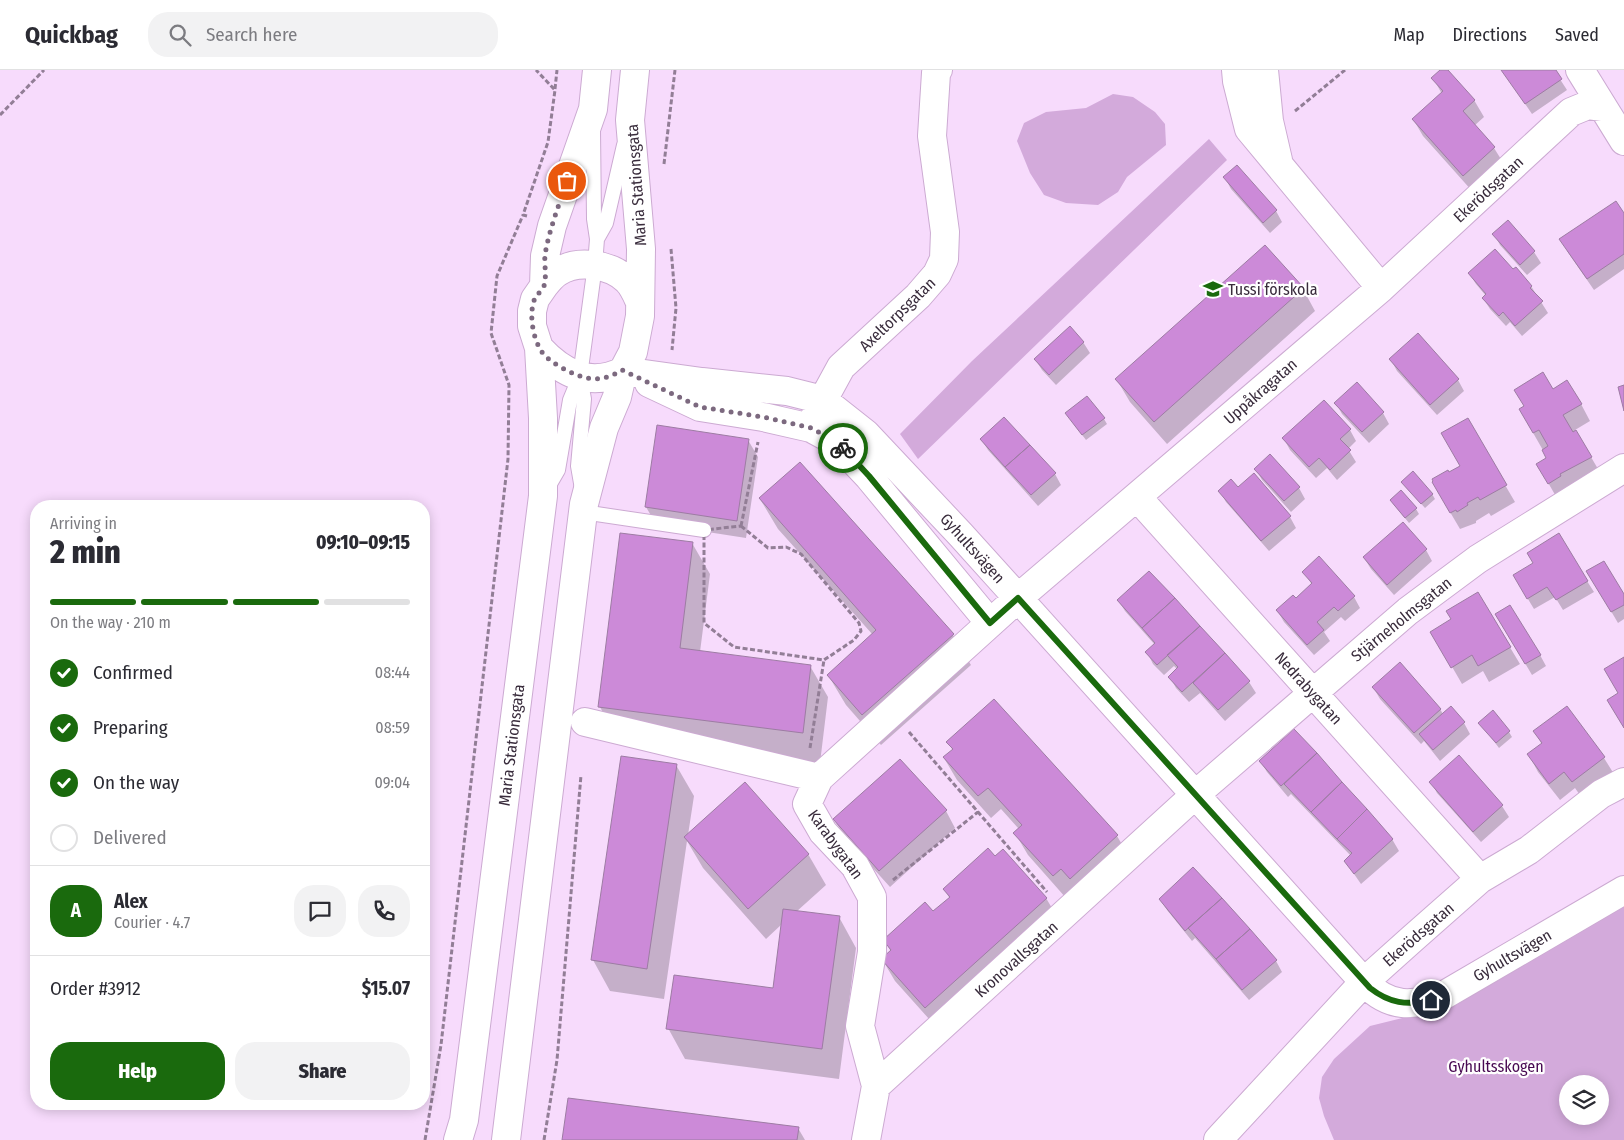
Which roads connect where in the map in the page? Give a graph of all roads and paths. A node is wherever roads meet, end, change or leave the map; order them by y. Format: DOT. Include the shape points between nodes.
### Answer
graph roads {
  1 [pos="44,70"];
  2 [pos="557,70"];
  3 [pos="597,70"];
  4 [pos="635,70"];
  5 [pos="675,70"];
  6 [pos="938,70"];
  7 [pos="1236,70"];
  8 [pos="1264,70"];
  9 [pos="1345,70"];
  10 [pos="1580,70"];
  11 [pos="554,90"];
  12 [pos="1603,107"];
  13 [pos="593,109"];
  14 [pos="0,114"];
  15 [pos="630,120"];
  16 [pos="1271,130"];
  17 [pos="1624,141"];
  18 [pos="1279,164"];
  19 [pos="664,165"];
  20 [pos="596,252"];
  21 [pos="544,286"];
  22 [pos="1380,288"];
  23 [pos="639,300"];
  24 [pos="539,348"];
  25 [pos="622,370"];
  26 [pos="580,376"];
  27 [pos="823,400"];
  28 [pos="763,417"];
  29 [pos="811,428"];
  30 [pos="508,459"];
  31 [pos="1624,468"];
  32 [pos="543,496"];
  33 [pos="1137,497"];
  34 [pos="584,508"];
  35 [pos="741,526"];
  36 [pos="704,530"];
  37 [pos="1018,598"];
  38 [pos="990,623"];
  39 [pos="824,660"];
  40 [pos="1313,693"];
  41 [pos="892,712"];
  42 [pos="585,722"];
  43 [pos="812,777"];
  44 [pos="1624,782"];
  45 [pos="1196,794"];
  46 [pos="978,812"];
  47 [pos="1480,879"];
  48 [pos="1624,890"];
  49 [pos="872,897"];
  50 [pos="1066,913"];
  51 [pos="1364,982"];
  52 [pos="876,1086"];
  53 [pos="463,1133"];
  54 [pos="425,1140"];
  55 [pos="506,1140"];
  56 [pos="866,1140"];
  57 [pos="1218,1140"];
  1 -- 14 [label="path"];
  2 -- 11 [label="path"];
  3 -- 13 [label="street, Maria Stationsgata"];
  4 -- 15 [label="street, Maria Stationsgata"];
  5 -- 19 [label="path"];
  6 -- 27 [label="street, Axeltorpsgatan" via="932,136 945,232 944,258 937,274 918,296 842,367"];
  7 -- 18 [label="street" via="1249,129"];
  8 -- 16 [label="street"];
  9 -- 16 [label="path"];
  10 -- 12 [label="street"];
  12 -- 17 [label="street"];
  12 -- 22 [label="street, Ekerödsgatan" via="1588,105 1571,112"];
  13 -- 20 [label="lane"];
  13 -- 21 [label="street, Maria Stationsgata" via="552,226 545,256"];
  15 -- 20 [label="lane"];
  15 -- 23 [label="street, Maria Stationsgata" via="641,249"];
  16 -- 18 [label="street"];
  18 -- 22 [label="street"];
  20 -- 21 [label="street, Maria Stationsgata" via="577,265 558,272"];
  20 -- 23 [label="street, Maria Stationsgata" via="628,281"];
  20 -- 26 [label="lane"];
  21 -- 24 [label="street, Maria Stationsgata" via="535,298 532,311 532,326"];
  22 -- 33 [label="street, Uppåkragatan"];
  23 -- 25 [label="street, Maria Stationsgata" via="636,337"];
  24 -- 26 [label="street" via="560,367"];
  24 -- 32 [label="street, Maria Stationsgata"];
  25 -- 26 [label="street" via="610,377"];
  25 -- 27 [label="street, Gyhultsvägen" via="787,391"];
  25 -- 28 [label="street, Gyhultsvägen" via="700,407"];
  25 -- 34 [label="street, Maria Stationsgata"];
  26 -- 32 [label="lane" via="570,400 558,470"];
  26 -- 34 [label="lane" via="584,399 578,466"];
  27 -- 29 [label="street, Axeltorpsgatan"];
  27 -- 37 [label="street, Gyhultsvägen" via="866,434"];
  28 -- 29 [label="street, Gyhultsvägen"];
  28 -- 35 [label="path"];
  29 -- 38 [label="street, Gyhultsvägen" via="836,441 869,476"];
  30 -- 54 [label="path" via="442,1045"];
  31 -- 40 [label="street, Stjärneholmsgatan" via="1478,559 1408,611"];
  32 -- 53 [label="street, Maria Stationsgata"];
  33 -- 37 [label="street, Uppåkragatan"];
  33 -- 40 [label="street, Nedrabygatan"];
  34 -- 36 [label="lane"];
  34 -- 55 [label="street, Maria Stationsgata"];
  35 -- 36 [label="path"];
  35 -- 39 [label="path" via="768,548 786,547 802,554 859,623 861,631 854,640"];
  36 -- 39 [label="path" via="704,623 734,647"];
  37 -- 38 [label="street, Karabygatan"];
  37 -- 45 [label="street, Gyhultsvägen"];
  38 -- 41 [label="street, Karabygatan"];
  39 -- 43 [label="path"];
  40 -- 45 [label="street, Stjärneholmsgatan"];
  40 -- 47 [label="street, Nedrabygatan"];
  41 -- 43 [label="street, Karabygatan"];
  41 -- 46 [label="path"];
  42 -- 43 [label="street"];
  43 -- 49 [label="street, Karabygatan" via="807,804 823,832 855,866"];
  44 -- 47 [label="street, Ekerödsgatan" via="1601,794 1529,850"];
  45 -- 50 [label="street, Kronovallsgatan"];
  45 -- 51 [label="street, Gyhultsvägen"];
  46 -- 49 [label="path"];
  46 -- 50 [label="path"];
  47 -- 51 [label="street, Ekerödsgatan"];
  48 -- 51 [label="street, Gyhultsvägen" via="1431,1000 1408,1004 1389,1000"];
  49 -- 52 [label="street, Karabygatan" via="872,952 860,1026"];
  50 -- 52 [label="street, Kronovallsgatan"];
  51 -- 57 [label="street, Ekerödsgatan"];
  52 -- 56 [label="street"];
}
